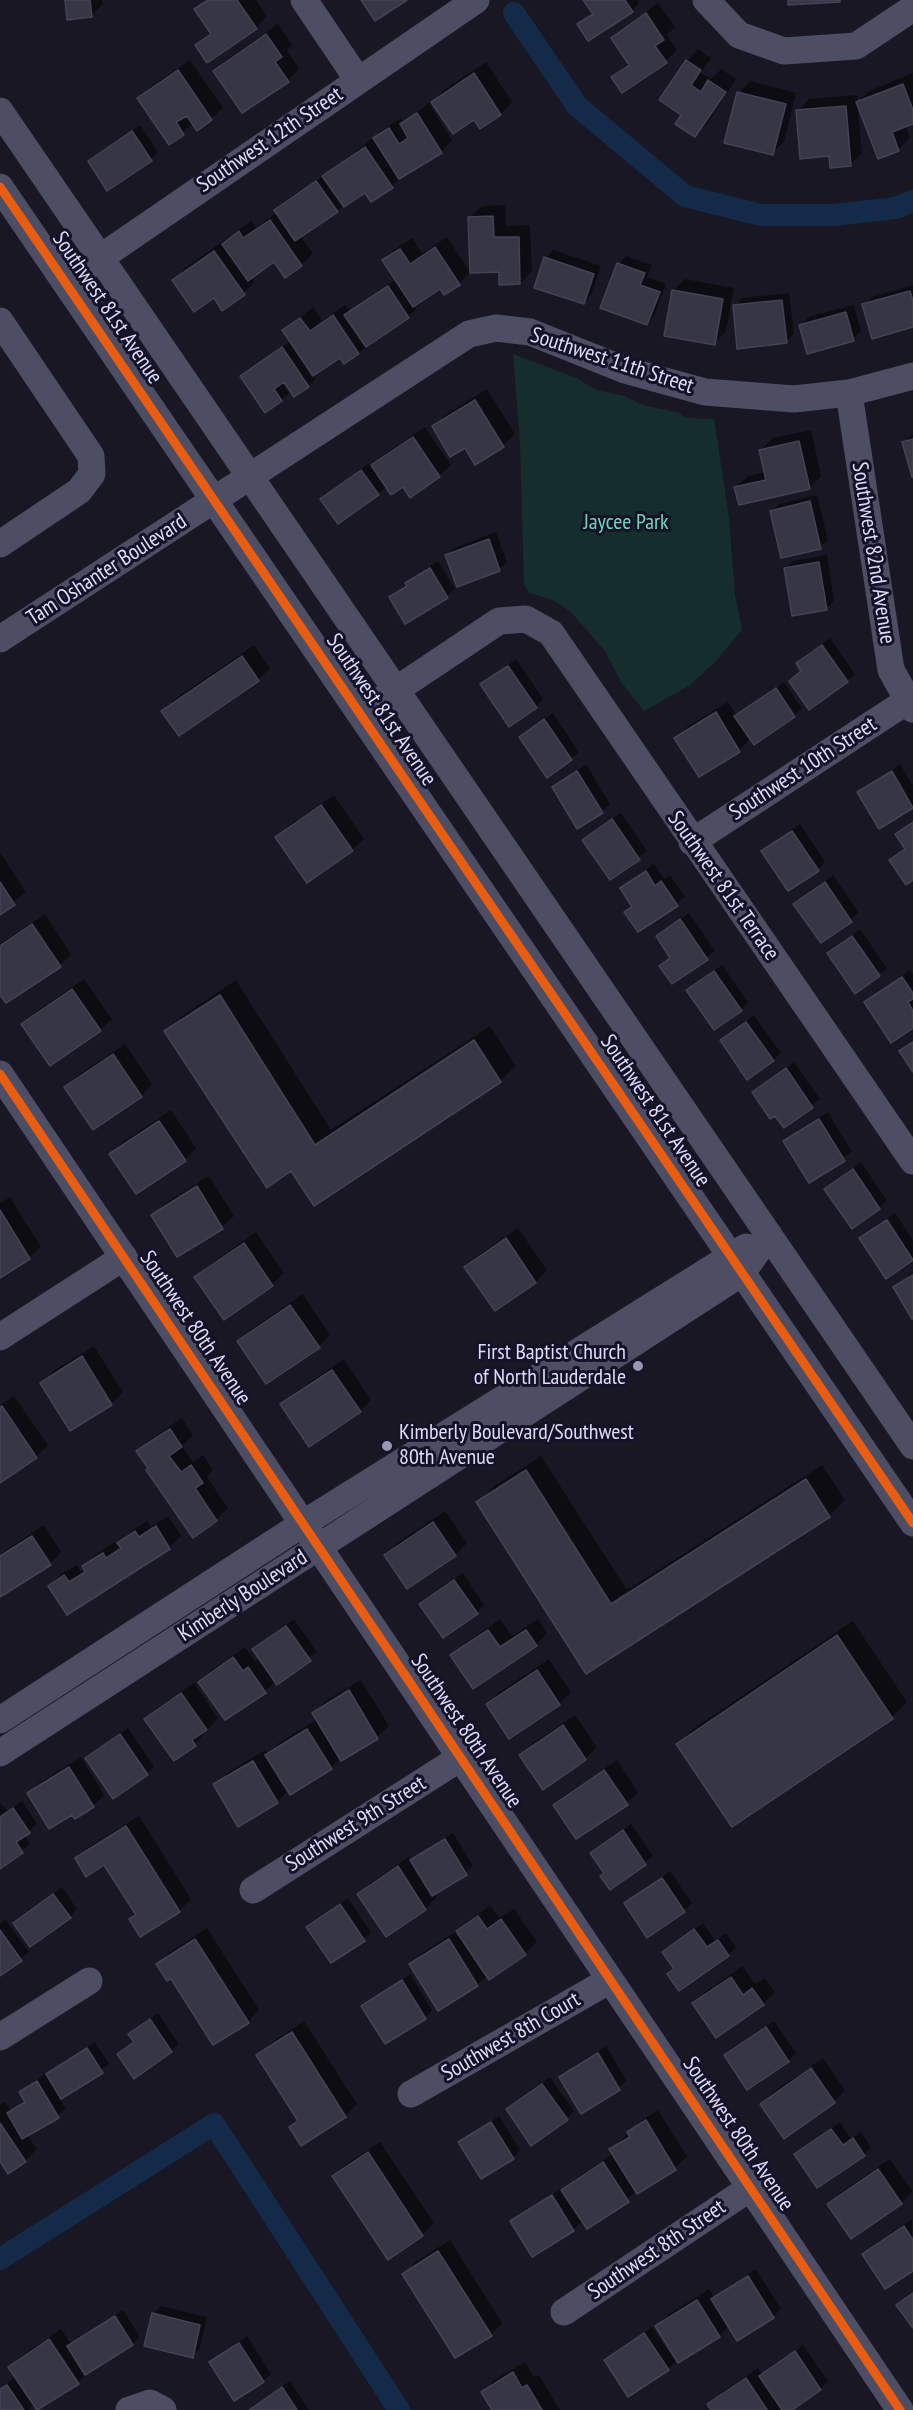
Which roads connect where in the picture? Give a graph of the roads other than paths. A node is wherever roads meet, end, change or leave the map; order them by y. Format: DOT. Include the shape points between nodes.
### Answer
graph roads {
  1 [pos="304,0"];
  2 [pos="476,0"];
  3 [pos="706,0"];
  4 [pos="913,8"];
  5 [pos="358,80"];
  6 [pos="0,111"];
  7 [pos="0,187"];
  8 [pos="100,257"];
  9 [pos="65,282"];
  10 [pos="0,321"];
  11 [pos="913,376"];
  12 [pos="849,393"];
  13 [pos="251,478"];
  14 [pos="215,501"];
  15 [pos="0,544"];
  16 [pos="0,639"];
  17 [pos="396,690"];
  18 [pos="911,702"];
  19 [pos="360,714"];
  20 [pos="692,842"];
  21 [pos="0,1074"];
  22 [pos="913,1161"];
  23 [pos="769,1235"];
  24 [pos="124,1257"];
  25 [pos="736,1264"];
  26 [pos="0,1337"];
  27 [pos="913,1446"];
  28 [pos="913,1523"];
  29 [pos="304,1524"];
  30 [pos="319,1546"];
  31 [pos="0,1720"];
  32 [pos="0,1753"];
  33 [pos="460,1758"];
  34 [pos="253,1890"];
  35 [pos="610,1980"];
  36 [pos="88,1981"];
  37 [pos="0,2037"];
  38 [pos="411,2094"];
  39 [pos="750,2188"];
  40 [pos="564,2313"];
  41 [pos="913,2406"];
  42 [pos="900,2410"];
  43 [pos="906,2410"];
  1 -- 5 [label="street"];
  2 -- 5 [label="street, Southwest 12th Street"];
  3 -- 4 [label="street" via="740,35 784,51 856,46"];
  5 -- 8 [label="street, Southwest 12th Street"];
  6 -- 8 [label="street, Southwest 81st Avenue"];
  7 -- 9 [label="street, Southwest 81st Avenue"];
  8 -- 9 [label="street, Southwest 12th Street"];
  8 -- 13 [label="street, Southwest 81st Avenue"];
  9 -- 14 [label="street, Southwest 81st Avenue"];
  10 -- 15 [label="street" via="91,456 92,474 79,491"];
  11 -- 12 [label="street, Southwest 11th Street"];
  12 -- 13 [label="street, Southwest 11th Street" via="794,399 705,392 625,370 530,332 496,328 470,334"];
  12 -- 18 [label="street, Southwest 82nd Avenue" via="891,670"];
  13 -- 14 [label="street, Southwest 11th Street"];
  13 -- 17 [label="street, Southwest 81st Avenue"];
  14 -- 16 [label="street, Tam Oshanter Boulevard"];
  14 -- 19 [label="street, Southwest 81st Avenue"];
  17 -- 19 [label="street"];
  17 -- 20 [label="street, Southwest 81st Terrace" via="499,621 526,619 551,633"];
  17 -- 23 [label="street, Southwest 81st Avenue"];
  18 -- 20 [label="street, Southwest 10th Street"];
  19 -- 25 [label="street, Southwest 81st Avenue"];
  20 -- 22 [label="street, Southwest 81st Terrace"];
  21 -- 24 [label="street, Southwest 80th Avenue"];
  23 -- 25 [label="street, Kimberly Boulevard"];
  23 -- 27 [label="street, Southwest 81st Avenue"];
  24 -- 26 [label="street"];
  24 -- 29 [label="street, Southwest 80th Avenue"];
  25 -- 28 [label="street, Southwest 81st Avenue"];
  25 -- 29 [label="street, Kimberly Boulevard"];
  25 -- 30 [label="street, Kimberly Boulevard"];
  29 -- 30 [label="street, Southwest 80th Avenue"];
  29 -- 31 [label="street, Kimberly Boulevard"];
  30 -- 32 [label="street, Kimberly Boulevard"];
  30 -- 33 [label="street, Southwest 80th Avenue"];
  33 -- 34 [label="street, Southwest 9th Street"];
  33 -- 35 [label="street, Southwest 80th Avenue"];
  35 -- 38 [label="street, Southwest 8th Court"];
  35 -- 39 [label="street, Southwest 80th Avenue"];
  36 -- 37 [label="street"];
  39 -- 40 [label="street, Southwest 8th Street"];
  39 -- 42 [label="street, Southwest 80th Avenue"];
  41 -- 43 [label="street"];
}
